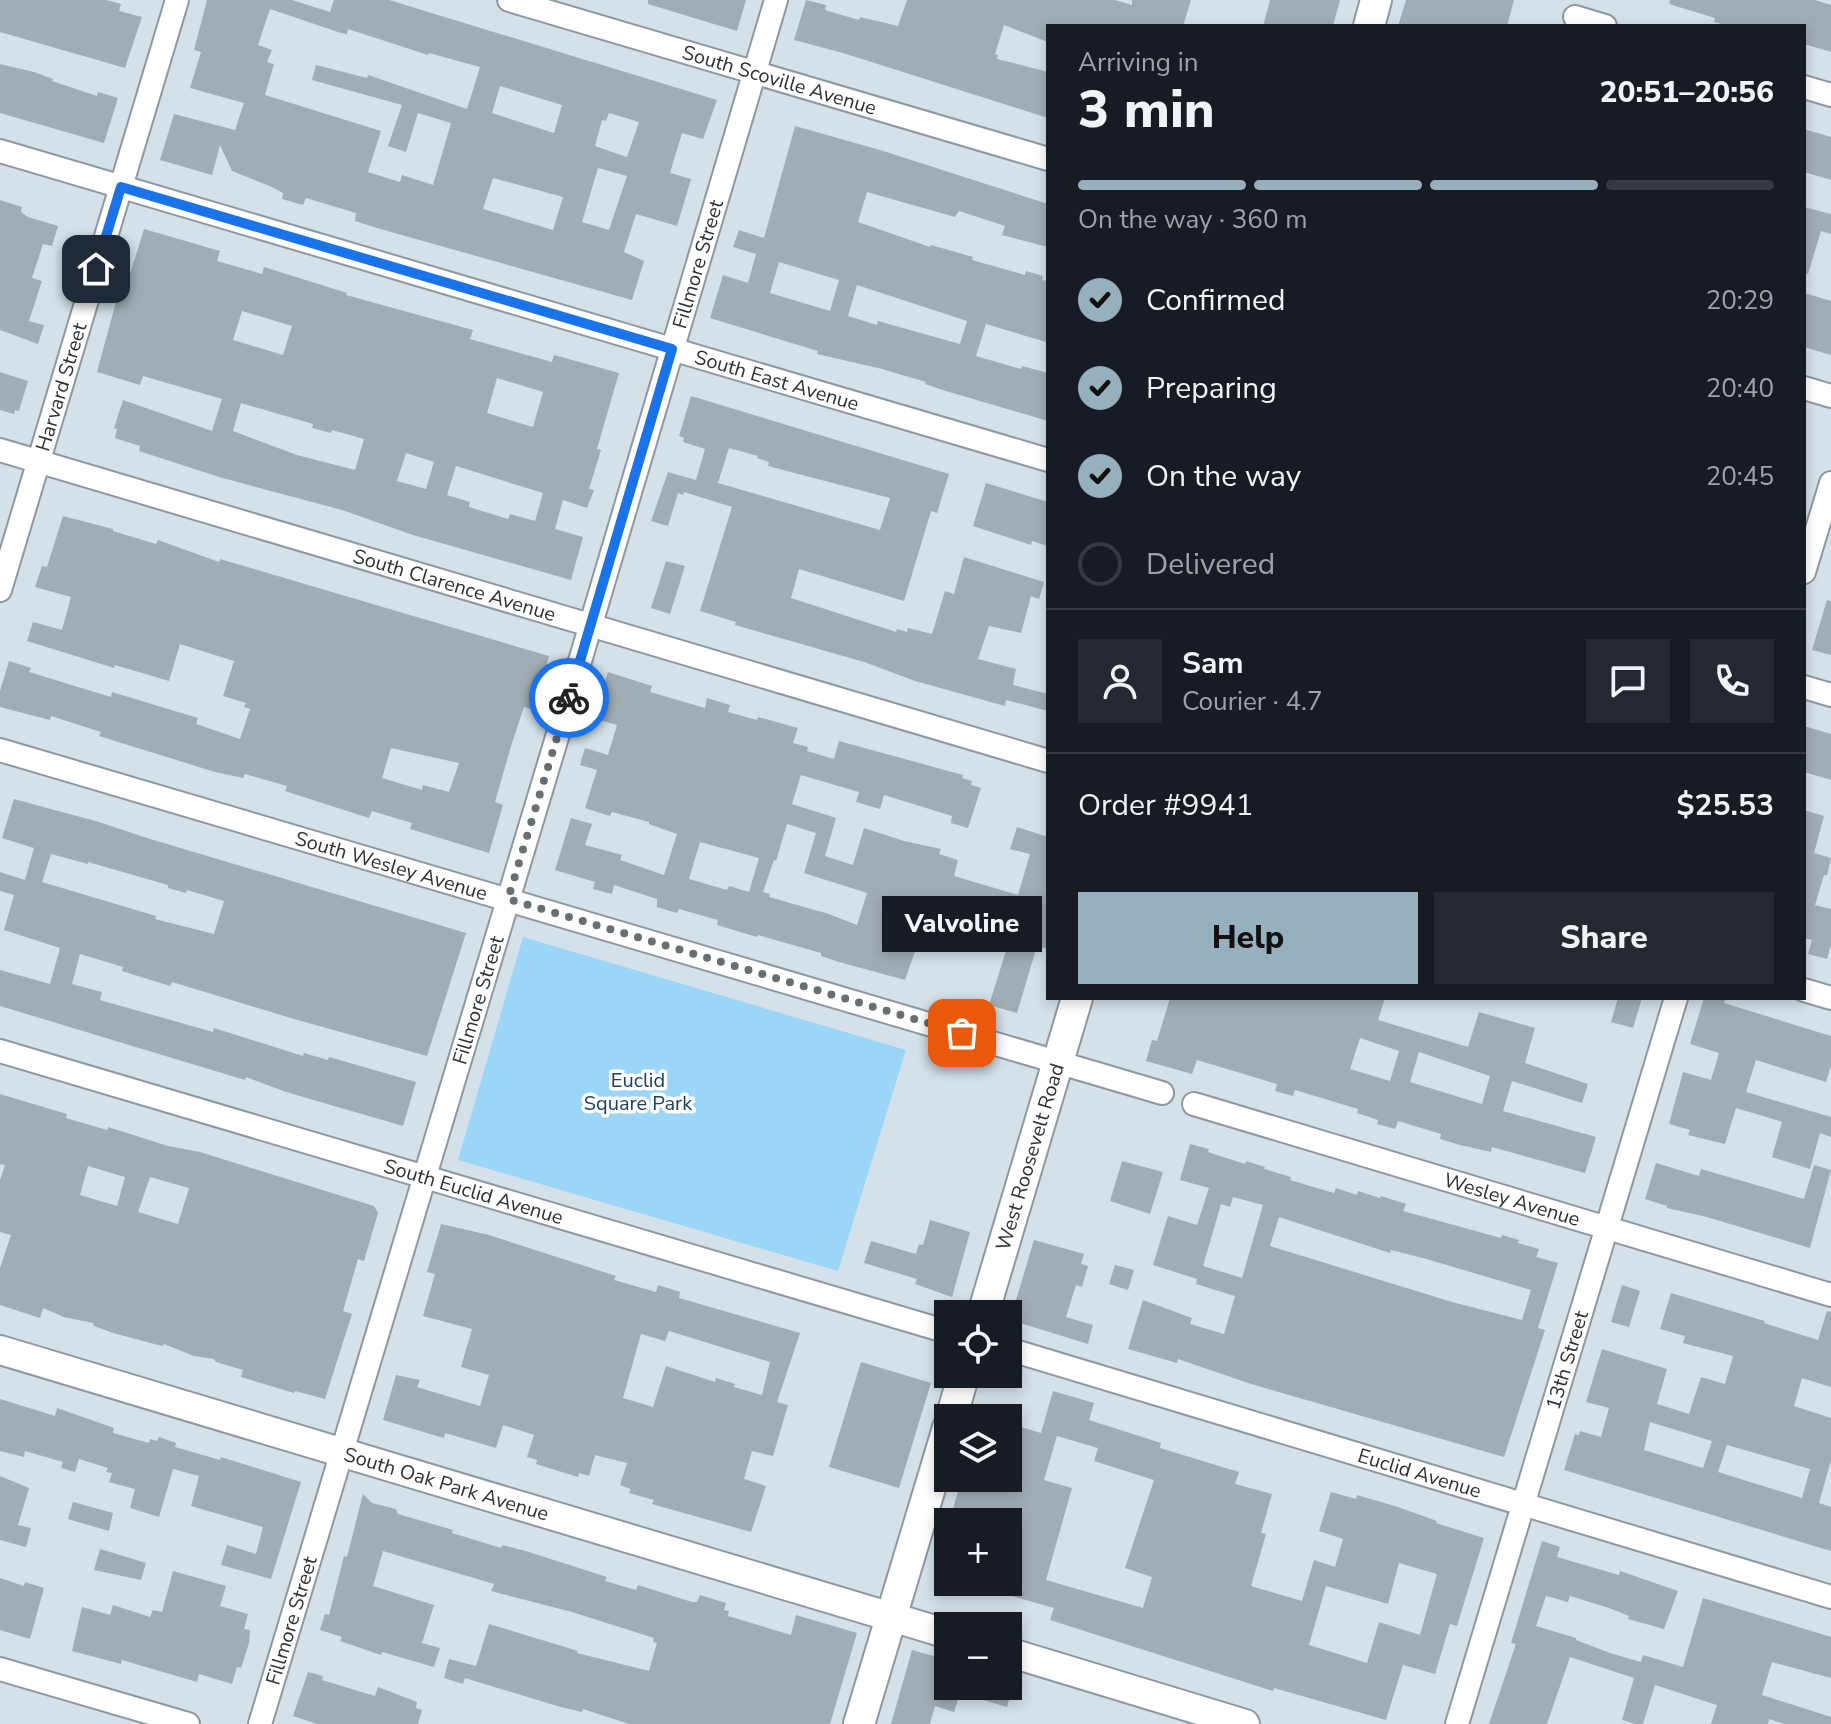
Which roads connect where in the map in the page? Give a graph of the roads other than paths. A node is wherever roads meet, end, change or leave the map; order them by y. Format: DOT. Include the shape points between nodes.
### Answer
graph roads {
  1 [pos="177,0"];
  2 [pos="509,0"];
  3 [pos="776,0"];
  4 [pos="1376,0"];
  5 [pos="1575,17"];
  6 [pos="1370,24"];
  7 [pos="1598,24"];
  8 [pos="755,73"];
  9 [pos="1806,88"];
  10 [pos="1831,95"];
  11 [pos="0,151"];
  12 [pos="1046,158"];
  13 [pos="121,187"];
  14 [pos="672,349"];
  15 [pos="1806,389"];
  16 [pos="1831,396"];
  17 [pos="0,450"];
  18 [pos="1046,459"];
  19 [pos="39,461"];
  20 [pos="1831,483"];
  21 [pos="1806,565"];
  22 [pos="0,590"];
  23 [pos="591,626"];
  24 [pos="1806,688"];
  25 [pos="1831,695"];
  26 [pos="0,750"];
  27 [pos="1046,760"];
  28 [pos="508,899"];
  29 [pos="1806,991"];
  30 [pos="1831,998"];
  31 [pos="1076,1000"];
  32 [pos="1675,1000"];
  33 [pos="0,1051"];
  34 [pos="1058,1061"];
  35 [pos="1162,1093"];
  36 [pos="1194,1104"];
  37 [pos="424,1176"];
  38 [pos="1606,1228"];
  39 [pos="1831,1295"];
  40 [pos="987,1300"];
  41 [pos="934,1328"];
  42 [pos="0,1350"];
  43 [pos="1022,1353"];
  44 [pos="341,1452"];
  45 [pos="934,1474"];
  46 [pos="1523,1505"];
  47 [pos="1831,1597"];
  48 [pos="891,1617"];
  49 [pos="934,1630"];
  50 [pos="1022,1656"];
  51 [pos="0,1669"];
  52 [pos="188,1724"];
  53 [pos="260,1724"];
  54 [pos="859,1724"];
  55 [pos="1245,1724"];
  56 [pos="1457,1724"];
  1 -- 13 [label="street, Harvard Street"];
  2 -- 8 [label="street, South Scoville Avenue"];
  3 -- 8 [label="street, Fillmore Street"];
  4 -- 6 [label="main road"];
  5 -- 7 [label="street"];
  8 -- 12 [label="street, South Scoville Avenue"];
  8 -- 14 [label="street, Fillmore Street"];
  9 -- 10 [label="street"];
  11 -- 13 [label="street, South East Avenue"];
  13 -- 14 [label="street, South East Avenue"];
  13 -- 19 [label="street, Harvard Street"];
  14 -- 18 [label="street, South East Avenue"];
  14 -- 23 [label="street, Fillmore Street"];
  15 -- 16 [label="street"];
  17 -- 19 [label="street, South Clarence Avenue"];
  19 -- 22 [label="street, Harvard Street"];
  19 -- 23 [label="street, South Clarence Avenue"];
  20 -- 21 [label="street"];
  23 -- 27 [label="street, South Clarence Avenue"];
  23 -- 28 [label="street, Fillmore Street"];
  24 -- 25 [label="street"];
  26 -- 28 [label="street, South Wesley Avenue"];
  28 -- 34 [label="street, South Wesley Avenue"];
  28 -- 37 [label="street, Fillmore Street"];
  29 -- 30 [label="street"];
  31 -- 34 [label="main road, West Roosevelt Road"];
  32 -- 38 [label="street, 13th Street"];
  33 -- 37 [label="street, South Euclid Avenue"];
  34 -- 35 [label="street"];
  34 -- 40 [label="main road, West Roosevelt Road"];
  36 -- 38 [label="street, Wesley Avenue"];
  37 -- 41 [label="street, South Euclid Avenue"];
  37 -- 44 [label="street, Fillmore Street"];
  38 -- 39 [label="street, Wesley Avenue"];
  38 -- 46 [label="street, 13th Street"];
  42 -- 44 [label="street, South Oak Park Avenue"];
  43 -- 46 [label="street, Euclid Avenue"];
  44 -- 48 [label="street, South Oak Park Avenue"];
  44 -- 53 [label="street, Fillmore Street"];
  45 -- 48 [label="main road"];
  46 -- 47 [label="street, Euclid Avenue"];
  46 -- 56 [label="street, 13th Street"];
  48 -- 49 [label="street, South Oak Park Avenue"];
  48 -- 54 [label="main road"];
  50 -- 55 [label="street"];
  51 -- 52 [label="street"];
}
